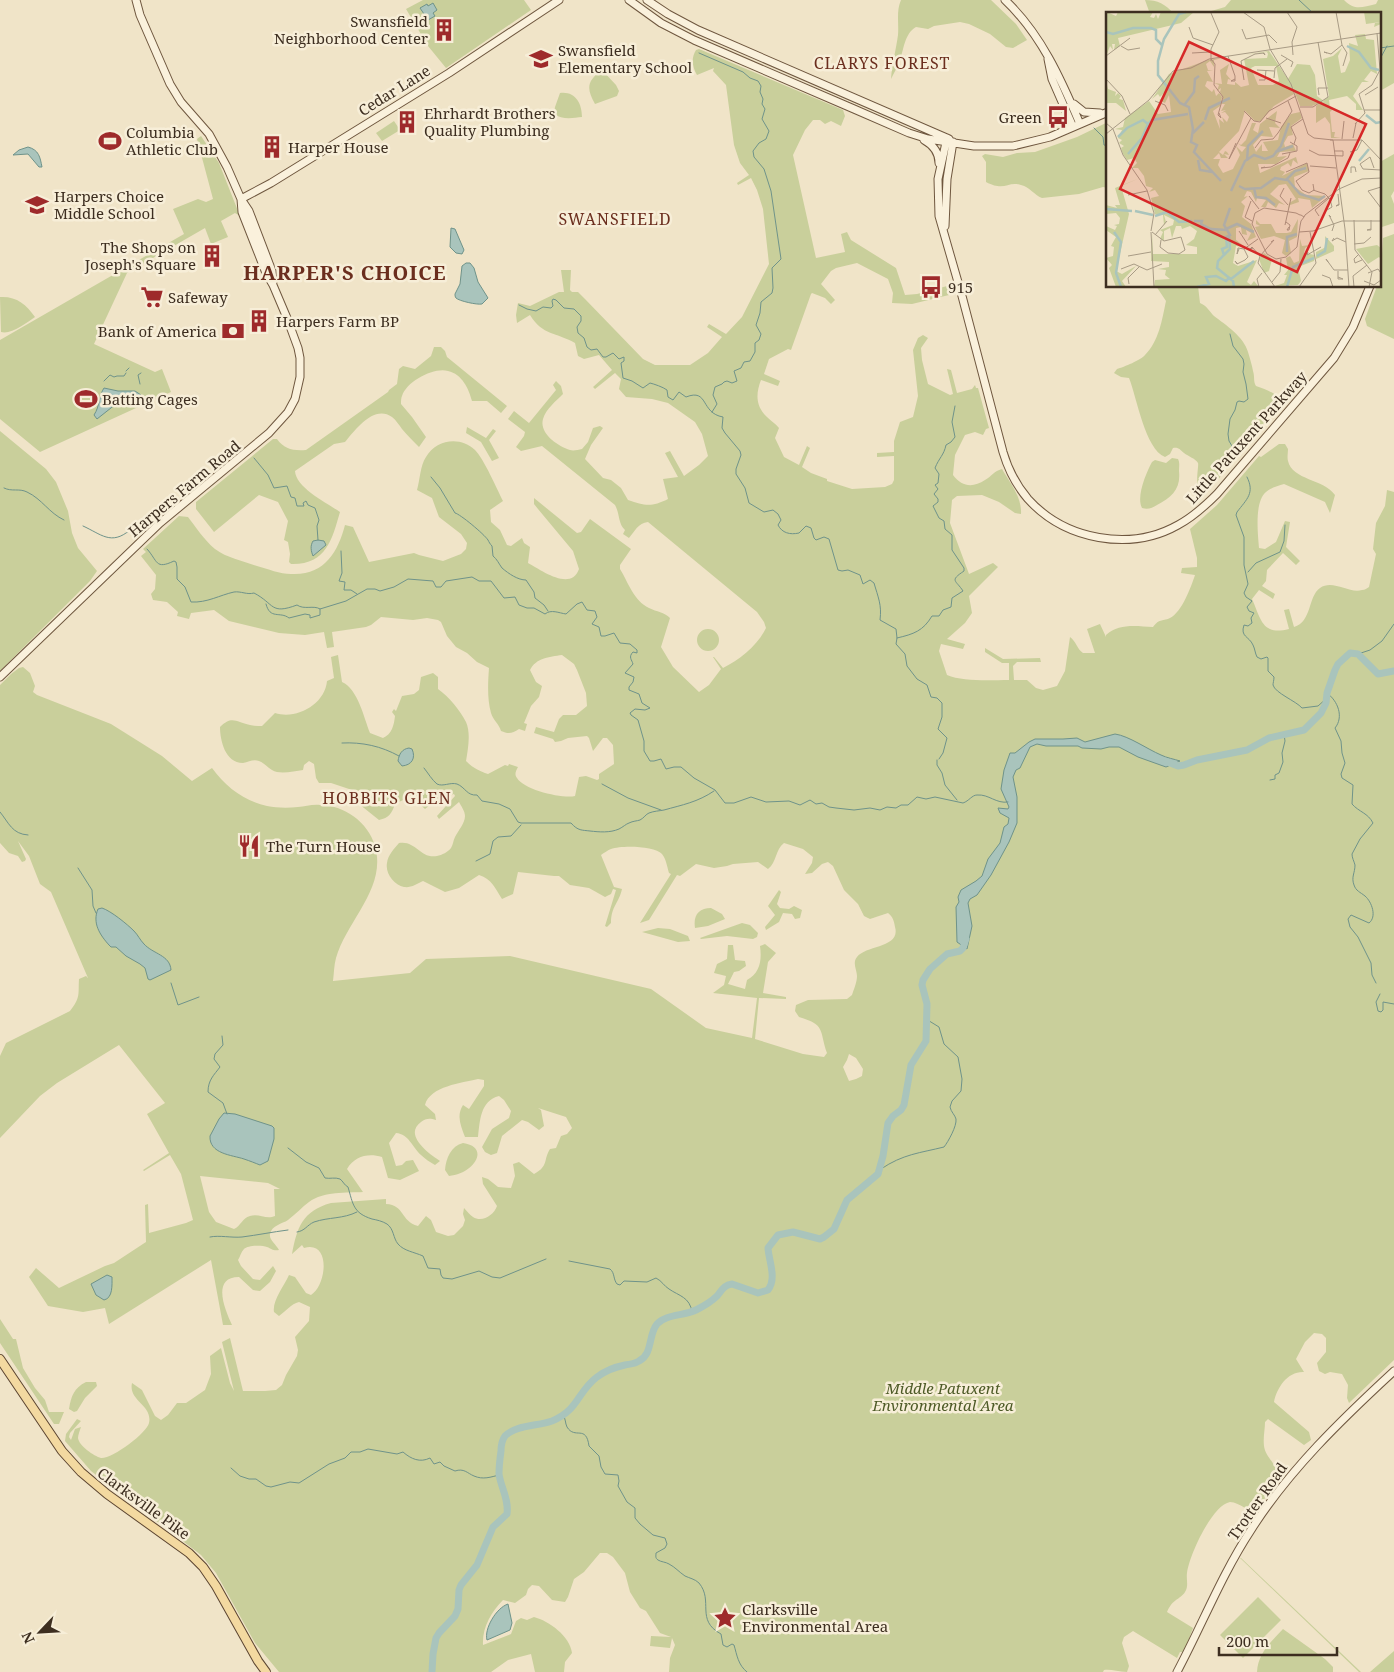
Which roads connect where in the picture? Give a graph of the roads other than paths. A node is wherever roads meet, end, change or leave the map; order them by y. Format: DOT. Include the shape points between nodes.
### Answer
graph roads {
  1 [pos="136,0"];
  2 [pos="559,0"];
  3 [pos="629,0"];
  4 [pos="647,0"];
  5 [pos="1005,0"];
  6 [pos="1048,57"];
  7 [pos="1068,93"];
  8 [pos="1106,113"];
  9 [pos="1106,113"];
  10 [pos="1077,126"];
  11 [pos="909,133"];
  12 [pos="948,141"];
  13 [pos="939,168"];
  14 [pos="241,199"];
  15 [pos="944,230"];
  16 [pos="1369,288"];
  17 [pos="0,677"];
  18 [pos="0,1359"];
  19 [pos="1394,1371"];
  20 [pos="266,1672"];
  21 [pos="1177,1672"];
  1 -- 14 [label="street, Harpers Farm Road" via="170,84 214,142"];
  2 -- 14 [label="street, Cedar Lane" via="449,72"];
  3 -- 11 [label="street" via="661,23 694,40"];
  4 -- 12 [label="street" via="698,30"];
  5 -- 6 [label="street" via="1030,27"];
  6 -- 7 [label="street"];
  6 -- 10 [label="street" via="1052,79"];
  7 -- 8 [label="street" via="1084,112"];
  7 -- 10 [label="street"];
  9 -- 10 [label="street"];
  10 -- 12 [label="street" via="1013,146 974,146"];
  11 -- 12 [label="street"];
  11 -- 13 [label="street" via="934,148"];
  12 -- 13 [label="street, Little Patuxent Parkway"];
  12 -- 15 [label="street, Little Patuxent Parkway"];
  13 -- 15 [label="street, Little Patuxent Parkway" via="939,216"];
  14 -- 17 [label="street, Harpers Farm Road" via="242,212 274,285 300,358 298,388 288,412 270,433 160,523"];
  15 -- 16 [label="street, Little Patuxent Parkway" via="1001,445 1012,475 1029,500 1051,518 1073,530 1104,538 1132,539 1166,531 1189,519 1207,504 1334,358 1354,327"];
  18 -- 20 [label="main road, Clarksville Pike" via="62,1451 81,1472 189,1552 203,1567"];
  19 -- 21 [label="street, Trotter Road" via="1310,1454 1275,1495 1243,1543"];
}
